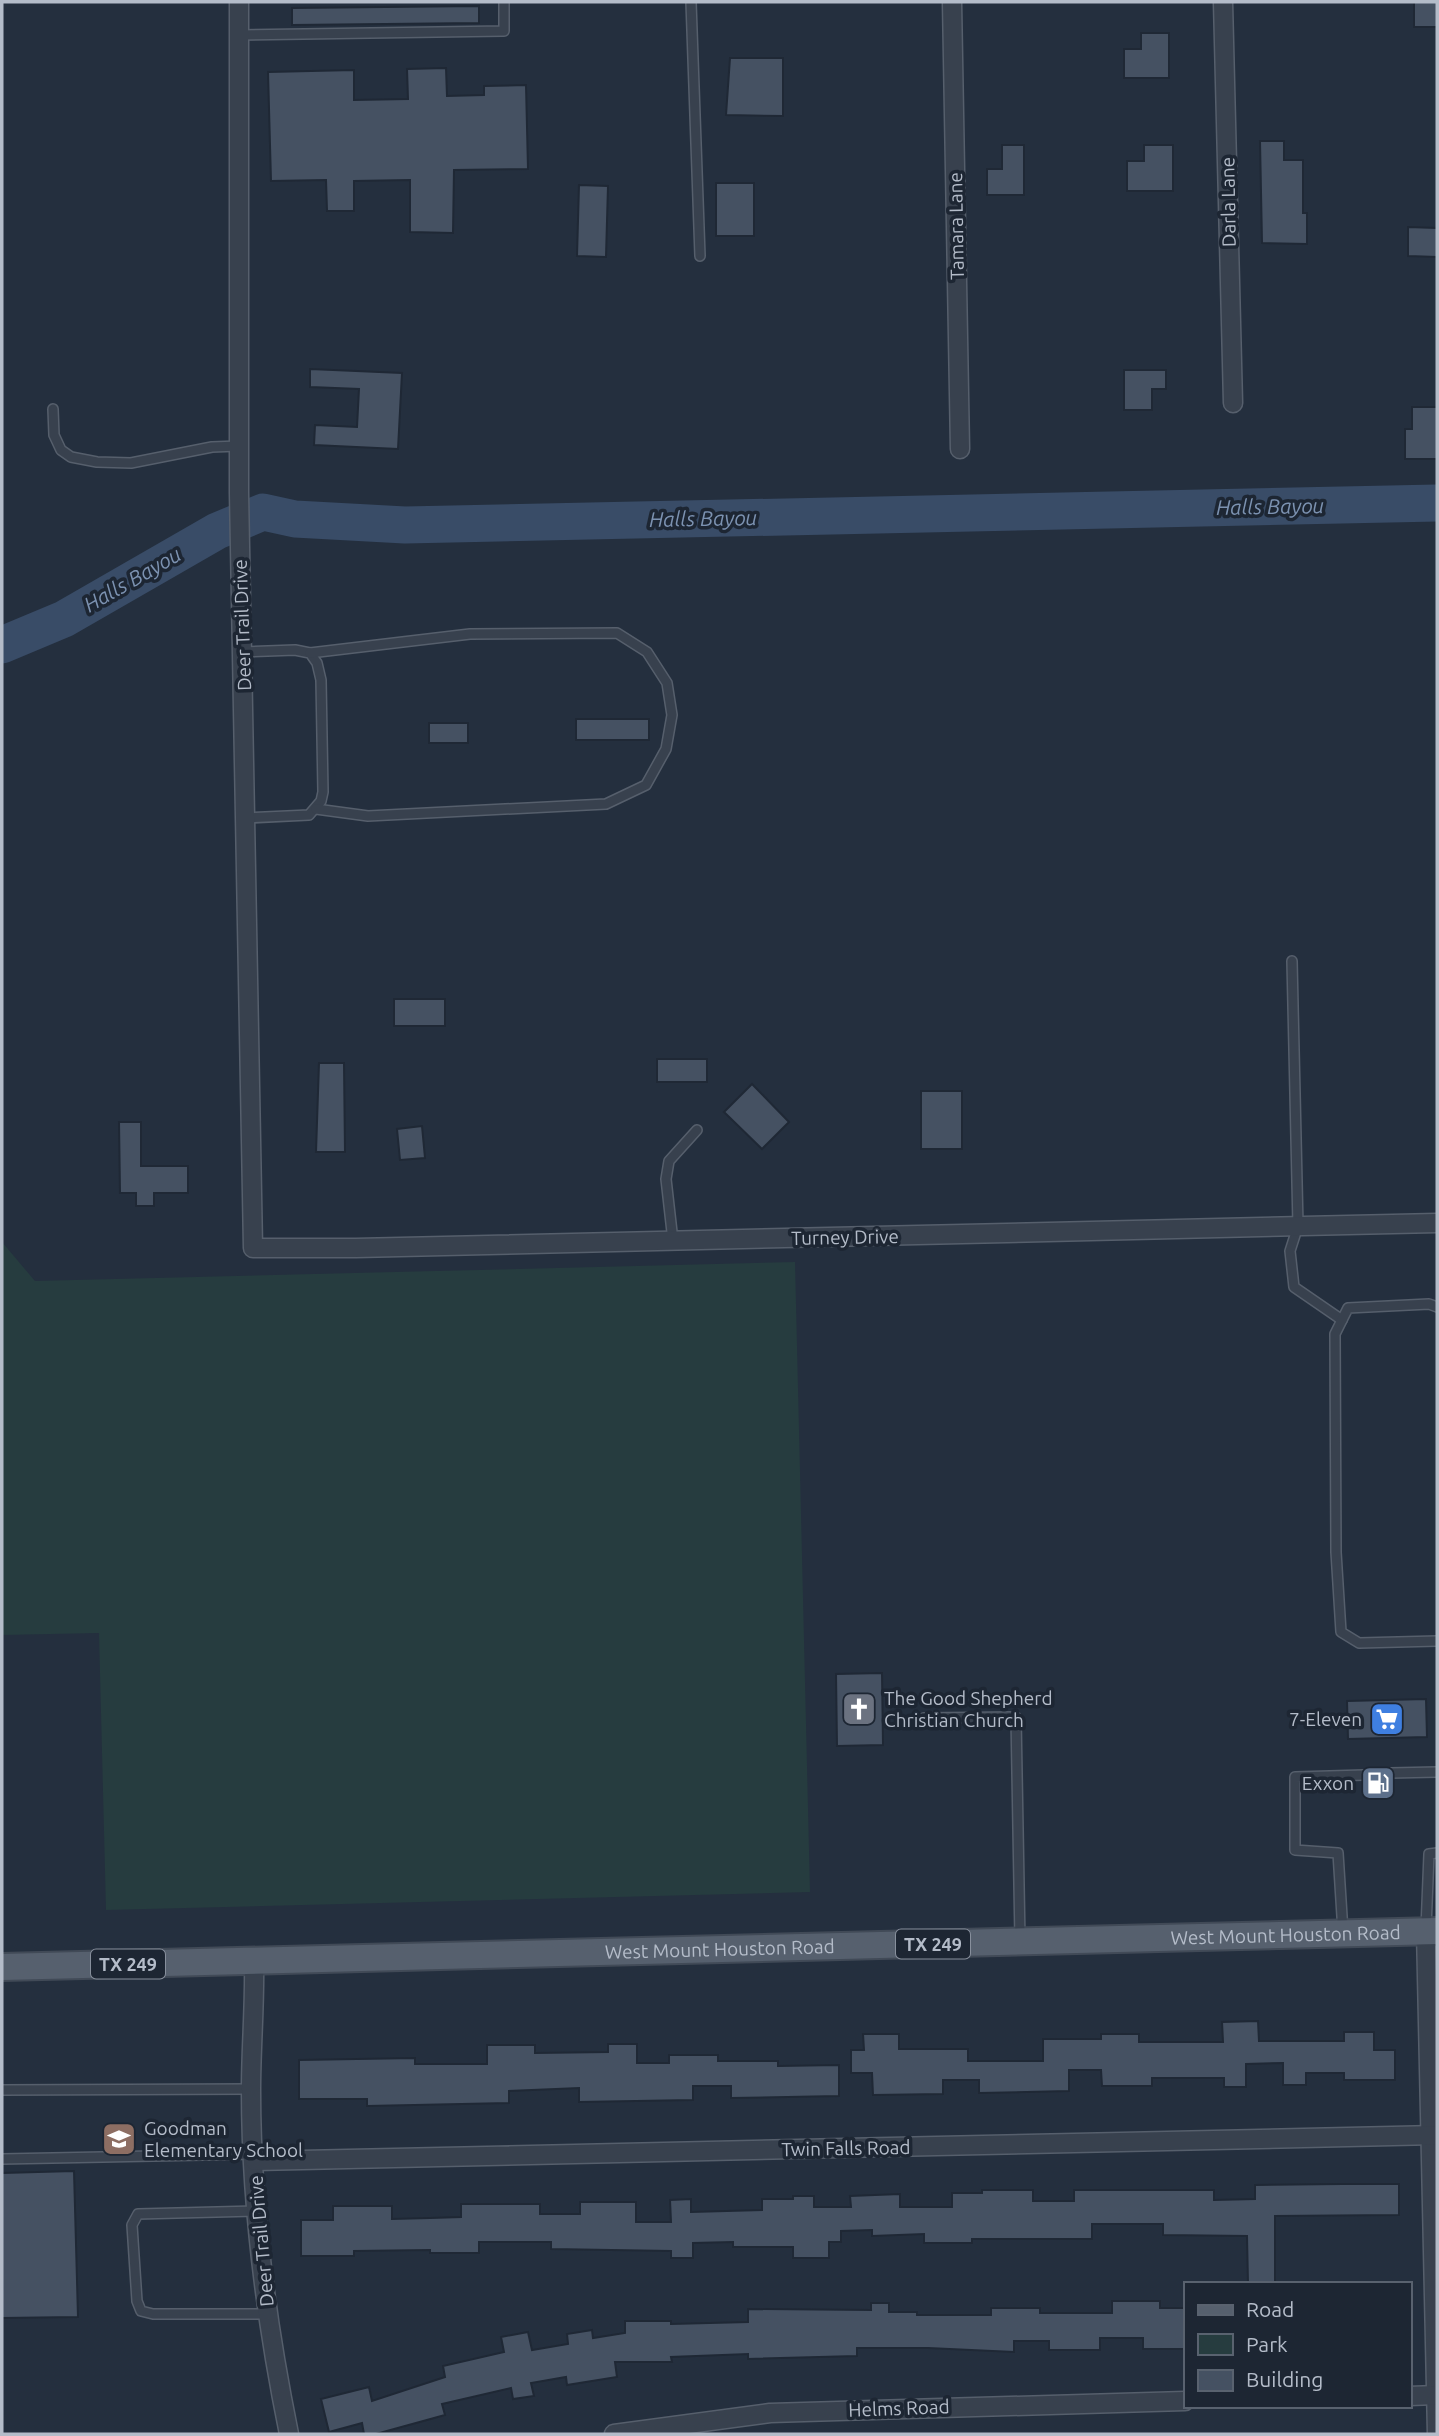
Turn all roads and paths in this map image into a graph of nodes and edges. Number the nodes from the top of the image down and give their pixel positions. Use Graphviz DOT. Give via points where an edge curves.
graph roads {
  1 [pos="239,2"];
  2 [pos="504,2"];
  3 [pos="691,2"];
  4 [pos="952,2"];
  5 [pos="1223,2"];
  6 [pos="240,35"];
  7 [pos="700,256"];
  8 [pos="1233,403"];
  9 [pos="53,409"];
  10 [pos="239,446"];
  11 [pos="960,449"];
  12 [pos="243,652"];
  13 [pos="310,653"];
  14 [pos="316,809"];
  15 [pos="246,818"];
  16 [pos="1292,961"];
  17 [pos="697,1130"];
  18 [pos="1437,1223"];
  19 [pos="1298,1226"];
  20 [pos="673,1241"];
  21 [pos="253,1248"];
  22 [pos="1437,1307"];
  23 [pos="1342,1320"];
  24 [pos="1437,1642"];
  25 [pos="923,1718"];
  26 [pos="1437,1772"];
  27 [pos="1391,1773"];
  28 [pos="1364,1775"];
  29 [pos="1437,1853"];
  30 [pos="1432,1931"];
  31 [pos="1343,1933"];
  32 [pos="1020,1941"];
  33 [pos="254,1961"];
  34 [pos="2,1967"];
  35 [pos="251,2089"];
  36 [pos="2,2090"];
  37 [pos="1434,2135"];
  38 [pos="255,2157"];
  39 [pos="2,2159"];
  40 [pos="256,2211"];
  41 [pos="267,2314"];
  42 [pos="1437,2395"];
  43 [pos="1411,2396"];
  44 [pos="1184,2401"];
  45 [pos="289,2434"];
  46 [pos="614,2434"];
  47 [pos="1437,2434"];
  1 -- 6 [label="street, Deer Trail Drive"];
  2 -- 6 [label="lane" via="504,31"];
  3 -- 7 [label="lane"];
  4 -- 11 [label="street, Tamara Lane"];
  5 -- 8 [label="street, Darla Lane"];
  6 -- 10 [label="street, Deer Trail Drive"];
  9 -- 10 [label="lane" via="54,436 71,457 131,463"];
  10 -- 12 [label="street, Deer Trail Drive"];
  12 -- 13 [label="lane"];
  12 -- 15 [label="street, Deer Trail Drive"];
  13 -- 14 [label="lane" via="321,680 323,792"];
  13 -- 14 [label="lane" via="470,634 617,633 647,652 667,683 673,715 666,749 646,785 606,804 368,816"];
  14 -- 15 [label="lane" via="309,815"];
  15 -- 21 [label="street, Deer Trail Drive"];
  16 -- 19 [label="lane"];
  17 -- 20 [label="lane" via="669,1161 666,1179"];
  18 -- 19 [label="street, Turney Drive"];
  19 -- 20 [label="street, Turney Drive"];
  19 -- 23 [label="lane" via="1290,1251 1294,1287"];
  20 -- 21 [label="street, Turney Drive"];
  22 -- 23 [label="lane" via="1348,1308"];
  23 -- 24 [label="lane" via="1335,1334 1341,1632 1359,1643"];
  25 -- 32 [label="lane" via="1016,1717"];
  26 -- 27 [label="lane"];
  28 -- 31 [label="lane" via="1295,1777 1295,1850 1338,1853"];
  29 -- 30 [label="lane" via="1429,1854"];
  30 -- 31 [label="main road, West Mount Houston Road / TX 249"];
  30 -- 37 [label="street"];
  31 -- 32 [label="main road, West Mount Houston Road / TX 249"];
  32 -- 33 [label="main road, West Mount Houston Road / TX 249"];
  33 -- 34 [label="main road, West Mount Houston Road / TX 249"];
  33 -- 35 [label="street, Deer Trail Drive"];
  35 -- 36 [label="lane"];
  35 -- 38 [label="street, Deer Trail Drive"];
  37 -- 38 [label="street, Twin Falls Road"];
  37 -- 42 [label="street"];
  38 -- 39 [label="lane"];
  38 -- 40 [label="street, Deer Trail Drive"];
  40 -- 41 [label="street, Deer Trail Drive"];
  40 -- 41 [label="lane" via="138,2214 132,2225 137,2301 141,2311 153,2314"];
  41 -- 45 [label="street, Deer Trail Drive"];
  42 -- 43 [label="street"];
  42 -- 47 [label="street"];
  44 -- 46 [label="street, Helms Road" via="770,2413"];
}
